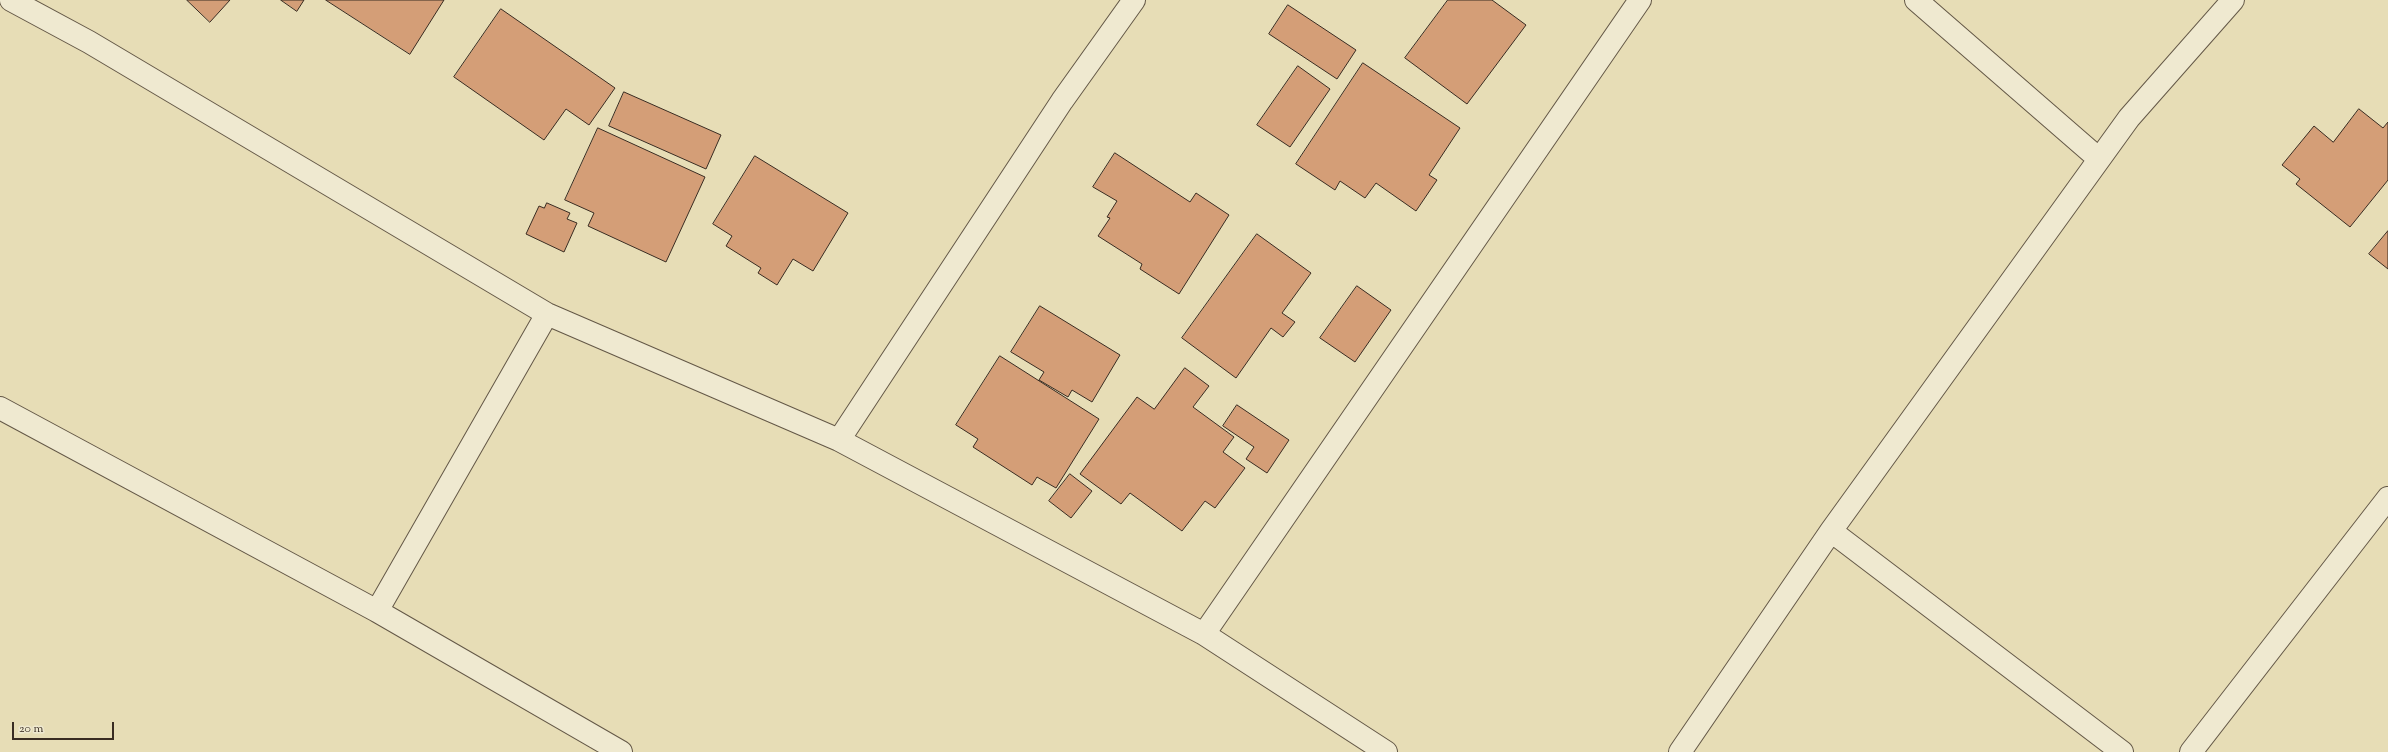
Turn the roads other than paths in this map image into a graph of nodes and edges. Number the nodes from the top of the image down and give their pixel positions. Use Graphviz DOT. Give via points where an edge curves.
graph roads {
  1 [pos="11,0"];
  2 [pos="1134,0"];
  3 [pos="1640,0"];
  4 [pos="1916,0"];
  5 [pos="2233,0"];
  6 [pos="2099,159"];
  7 [pos="547,314"];
  8 [pos="0,408"];
  9 [pos="839,440"];
  10 [pos="2388,498"];
  11 [pos="1831,531"];
  12 [pos="377,611"];
  13 [pos="1204,634"];
  14 [pos="622,752"];
  15 [pos="1386,752"];
  16 [pos="1680,752"];
  17 [pos="2122,752"];
  18 [pos="2191,752"];
  1 -- 7 [label="street" via="88,42"];
  2 -- 9 [label="street" via="1062,101"];
  3 -- 13 [label="street"];
  4 -- 6 [label="street"];
  5 -- 6 [label="street" via="2129,118"];
  6 -- 11 [label="street"];
  7 -- 9 [label="street"];
  7 -- 12 [label="street"];
  8 -- 12 [label="street"];
  9 -- 13 [label="street"];
  10 -- 18 [label="street"];
  11 -- 16 [label="street"];
  11 -- 17 [label="street"];
  12 -- 14 [label="street"];
  13 -- 15 [label="street"];
}
